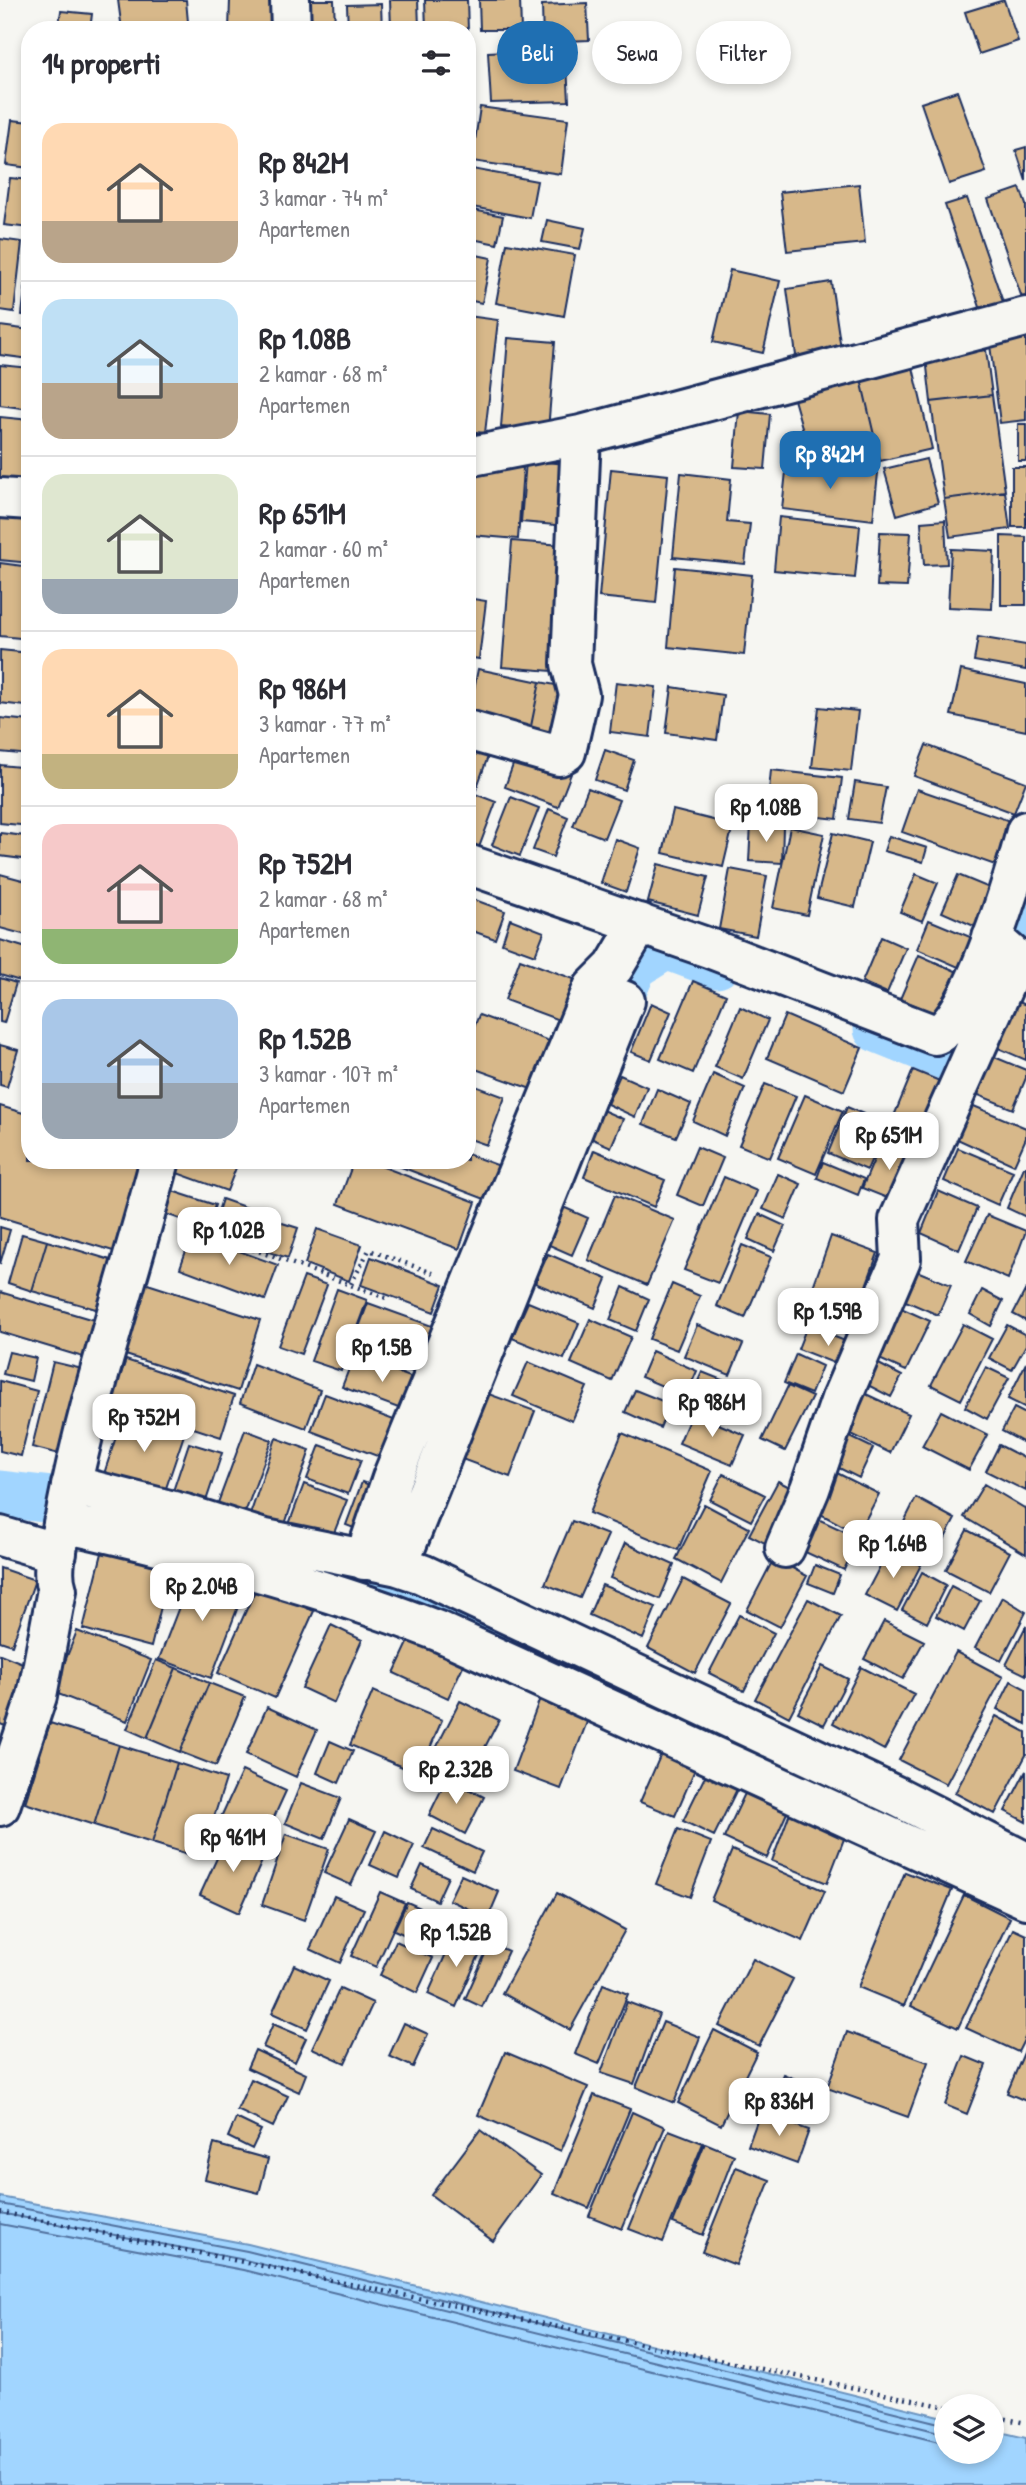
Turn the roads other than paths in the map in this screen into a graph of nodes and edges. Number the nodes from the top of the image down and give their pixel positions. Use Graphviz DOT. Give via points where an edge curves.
graph roads {
  1 [pos="290,0"];
  2 [pos="291,21"];
  3 [pos="1026,317"];
  4 [pos="582,435"];
  5 [pos="476,455"];
  6 [pos="0,498"];
  7 [pos="21,499"];
  8 [pos="476,733"];
  9 [pos="1026,831"];
  10 [pos="476,867"];
  11 [pos="640,923"];
  12 [pos="1000,945"];
  13 [pos="158,1169"];
  14 [pos="65,1514"];
  15 [pos="178,1530"];
  16 [pos="0,1536"];
  17 [pos="785,1548"];
  18 [pos="377,1562"];
  19 [pos="650,1682"];
  20 [pos="634,1718"];
  21 [pos="898,1797"];
  22 [pos="0,1806"];
  23 [pos="880,1832"];
  24 [pos="1026,1862"];
  25 [pos="1026,1899"];
  1 -- 2 [label="street"];
  3 -- 4 [label="street"];
  4 -- 5 [label="street"];
  4 -- 8 [label="street" via="571,664 579,695 566,752 559,756"];
  6 -- 7 [label="street"];
  9 -- 12 [label="street"];
  10 -- 11 [label="street"];
  11 -- 12 [label="street" via="935,1035 950,1028"];
  11 -- 18 [label="street" via="614,967 593,988 392,1478"];
  12 -- 17 [label="street" via="1014,963 899,1220 901,1259 841,1399"];
  13 -- 14 [label="street" via="102,1360"];
  14 -- 15 [label="street"];
  14 -- 16 [label="street"];
  14 -- 22 [label="street" via="52,1576 57,1590 37,1696"];
  15 -- 18 [label="street" via="261,1538"];
  15 -- 20 [label="street" via="438,1631"];
  18 -- 19 [label="street" via="460,1590"];
  19 -- 20 [label="street"];
  19 -- 21 [label="street"];
  20 -- 23 [label="street"];
  21 -- 23 [label="street"];
  21 -- 24 [label="street"];
  23 -- 25 [label="street"];
}
